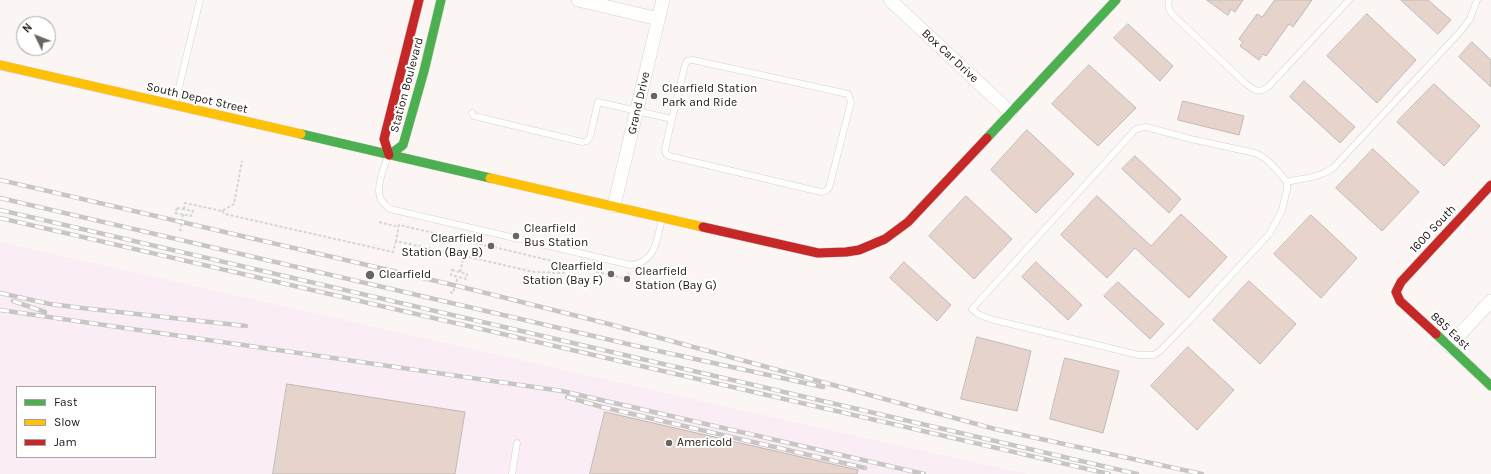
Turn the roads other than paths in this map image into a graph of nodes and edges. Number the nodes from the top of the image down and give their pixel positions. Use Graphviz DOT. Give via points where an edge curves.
graph roads {
  1 [pos="200,0"];
  2 [pos="419,0"];
  3 [pos="441,0"];
  4 [pos="578,0"];
  5 [pos="663,0"];
  6 [pos="890,0"];
  7 [pos="1116,0"];
  8 [pos="1169,0"];
  9 [pos="1349,0"];
  10 [pos="1477,0"];
  11 [pos="659,19"];
  12 [pos="0,65"];
  13 [pos="175,105"];
  14 [pos="637,111"];
  15 [pos="1010,112"];
  16 [pos="472,113"];
  17 [pos="672,119"];
  18 [pos="388,155"];
  19 [pos="1287,182"];
  20 [pos="1491,185"];
  21 [pos="614,206"];
  22 [pos="662,218"];
  23 [pos="1396,292"];
  24 [pos="1491,301"];
  25 [pos="1448,346"];
  26 [pos="1491,386"];
  27 [pos="517,443"];
  28 [pos="512,474"];
  1 -- 13 [label="lane"];
  2 -- 18 [label="street, Station Boulevard" via="384,139"];
  3 -- 18 [label="street, Station Boulevard" via="403,145"];
  4 -- 11 [label="street"];
  5 -- 11 [label="street, Grand Drive"];
  6 -- 15 [label="street, Box Car Drive"];
  7 -- 15 [label="street, South Depot Street"];
  8 -- 9 [label="lane" via="1169,10 1174,16 1245,83 1258,91 1269,86"];
  10 -- 19 [label="lane" via="1470,19 1462,30 1333,168 1314,177"];
  11 -- 14 [label="street, Grand Drive"];
  12 -- 13 [label="street, South Depot Street"];
  13 -- 18 [label="street, South Depot Street"];
  14 -- 16 [label="lane" via="598,102 590,137 582,142 474,116"];
  14 -- 17 [label="lane"];
  14 -- 21 [label="street, Grand Drive"];
  15 -- 22 [label="street, South Depot Street" via="908,222 884,240 865,249 839,254 814,253"];
  17 -- 17 [label="lane" via="665,149 669,156 821,192 829,188 851,102 848,94 693,60 687,61 685,65"];
  18 -- 21 [label="street, South Depot Street"];
  18 -- 22 [label="lane" via="379,190 380,199 390,209 629,264 639,264 650,257"];
  19 -- 19 [label="lane" via="1272,165 1255,153 1146,127 1139,128 972,309 990,319 1139,355 1154,355 1179,332 1270,233 1282,210"];
  20 -- 23 [label="street, 1600 South" via="1401,282"];
  21 -- 22 [label="street, South Depot Street"];
  23 -- 25 [label="street, 885 East" via="1400,301"];
  24 -- 25 [label="street"];
  25 -- 26 [label="street, 885 East"];
  27 -- 28 [label="lane"];
}
